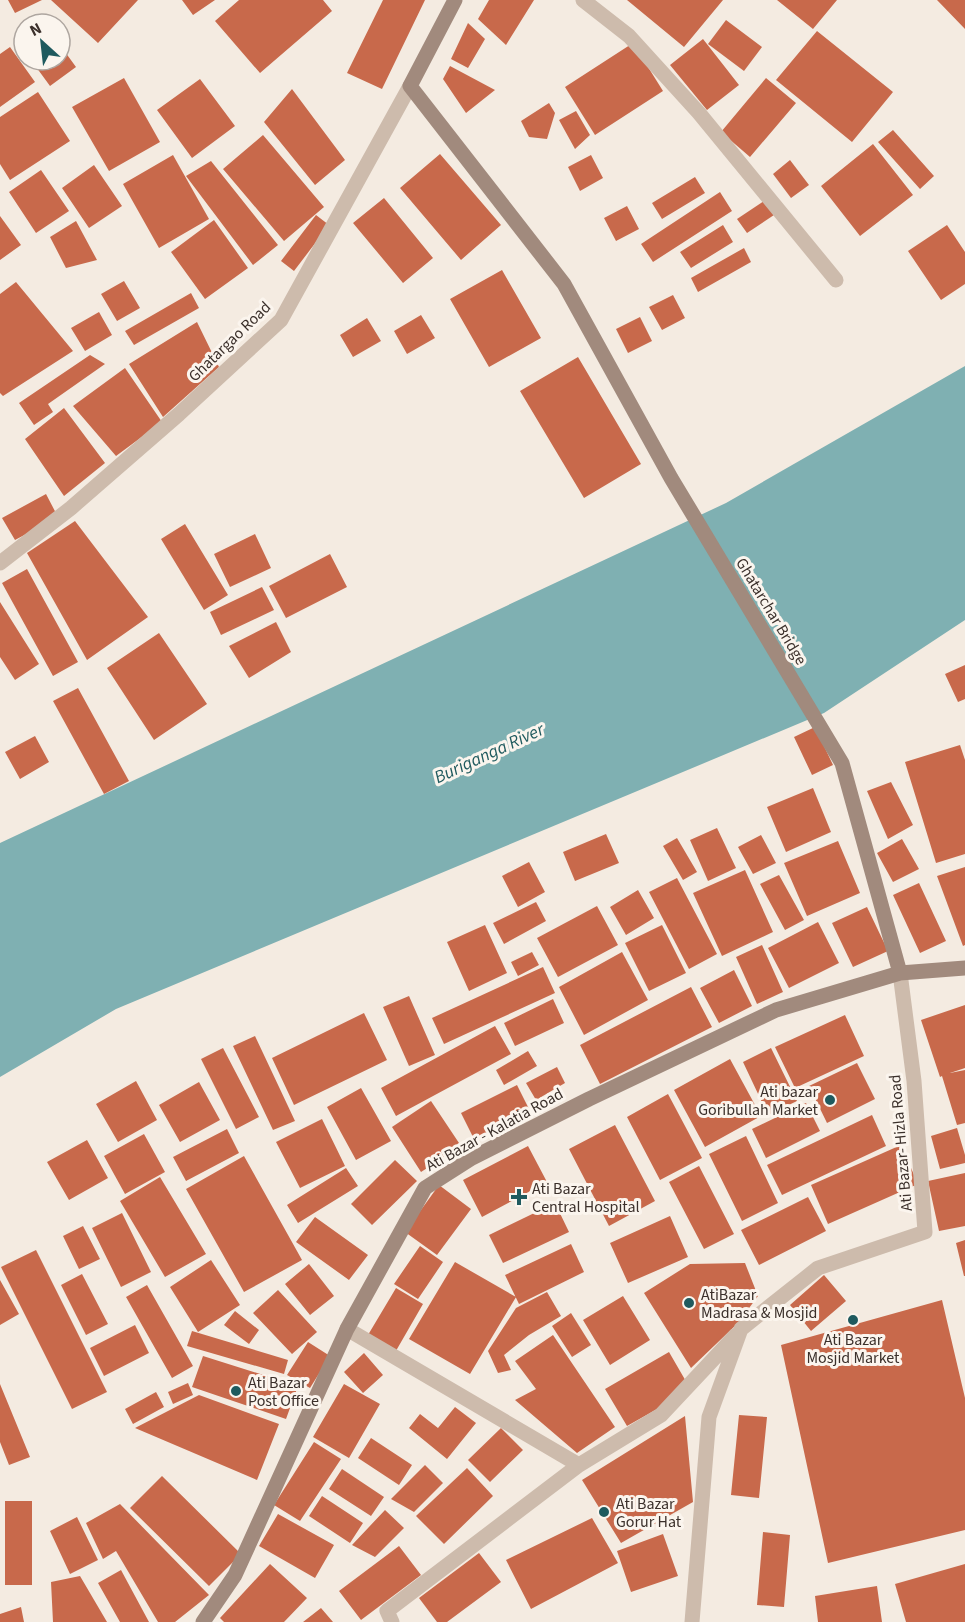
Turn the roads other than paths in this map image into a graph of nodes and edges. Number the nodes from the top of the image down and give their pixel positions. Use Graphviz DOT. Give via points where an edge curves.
graph roads {
  1 [pos="454,0"];
  2 [pos="583,0"];
  3 [pos="410,86"];
  4 [pos="836,280"];
  5 [pos="0,562"];
  6 [pos="965,968"];
  7 [pos="900,973"];
  8 [pos="347,1329"];
  9 [pos="741,1329"];
  10 [pos="579,1465"];
  11 [pos="203,1622"];
  12 [pos="392,1622"];
  13 [pos="691,1622"];
  1 -- 3 [label="main road"];
  2 -- 4 [label="street" via="629,36 699,113"];
  3 -- 5 [label="street, Ghatargao Road" via="281,320 71,508"];
  3 -- 7 [label="main road, Ghatarchar Bridge" via="564,284 671,478 842,763"];
  6 -- 7 [label="main road, Ati Bazar - Kalatia Road"];
  7 -- 8 [label="main road, Ati Bazar - Kalatia Road" via="776,1010 589,1099 472,1158 434,1182 425,1188"];
  7 -- 9 [label="street, Ati Bazar- Hizla Road" via="914,1081 925,1232 818,1268"];
  8 -- 10 [label="street"];
  8 -- 11 [label="main road, Ati Bazar - Kalatia Road" via="235,1575"];
  9 -- 10 [label="street" via="661,1415"];
  9 -- 13 [label="street" via="709,1417"];
  10 -- 12 [label="street" via="387,1611"];
}
